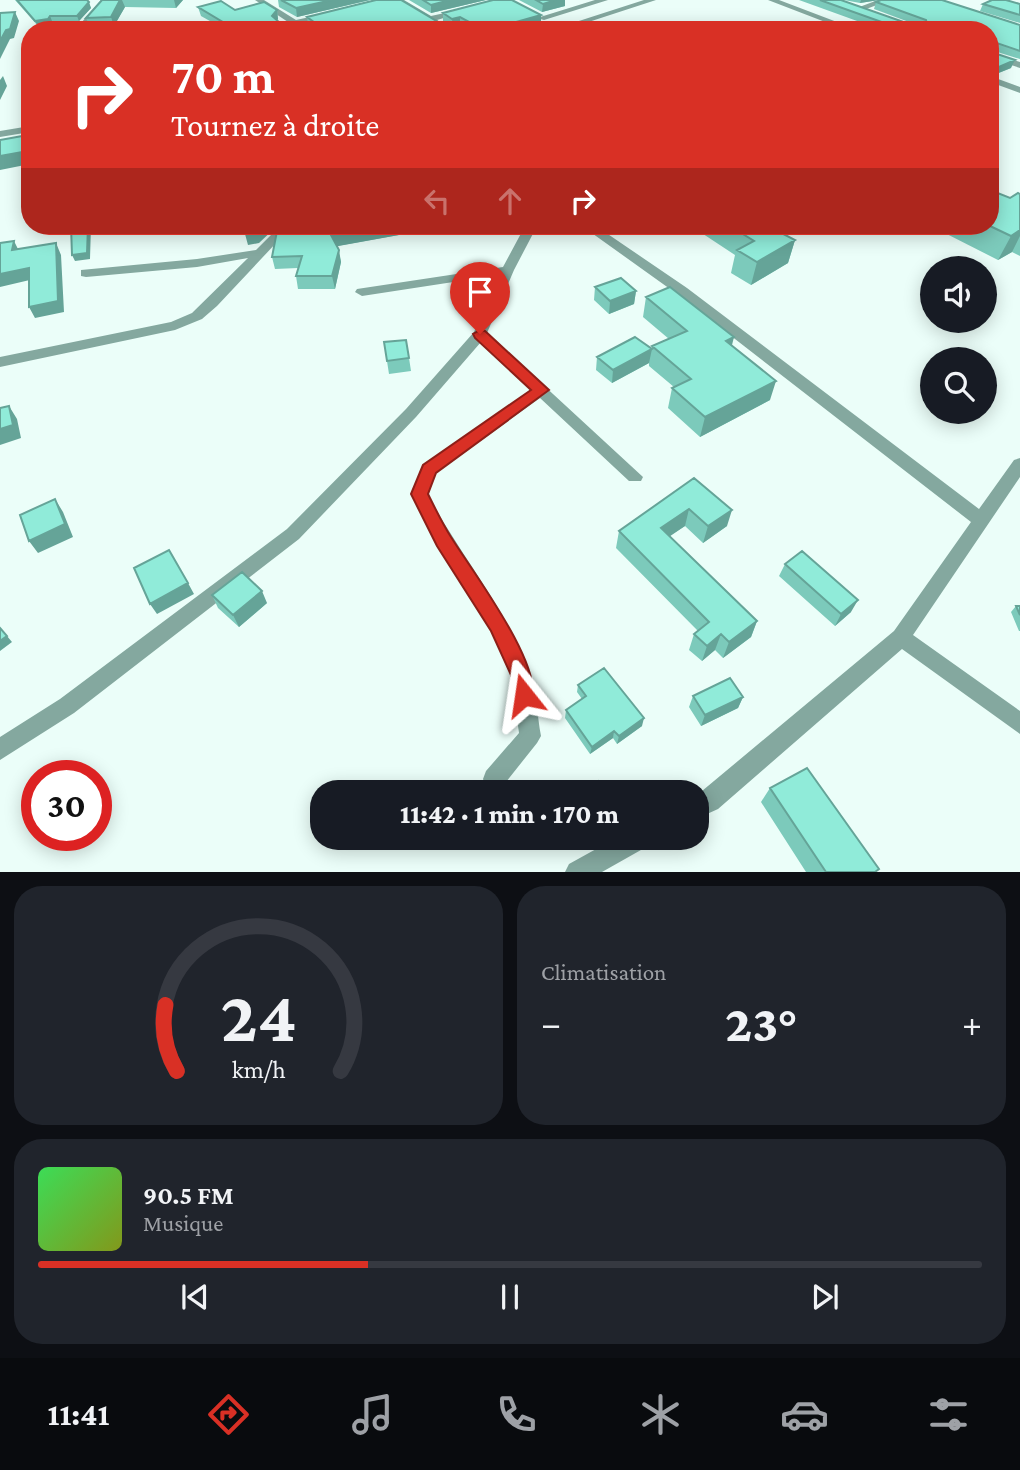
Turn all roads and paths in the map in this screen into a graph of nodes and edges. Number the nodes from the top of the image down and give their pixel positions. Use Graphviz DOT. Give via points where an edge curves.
graph roads {
  1 [pos="105,0"];
  2 [pos="259,0"];
  3 [pos="398,0"];
  4 [pos="604,0"];
  5 [pos="652,0"];
  6 [pos="772,0"];
  7 [pos="886,0"];
  8 [pos="845,5"];
  9 [pos="858,9"];
  10 [pos="468,10"];
  11 [pos="343,12"];
  12 [pos="530,12"];
  13 [pos="870,13"];
  14 [pos="541,18"];
  15 [pos="430,19"];
  16 [pos="87,21"];
  17 [pos="292,21"];
  18 [pos="304,21"];
  19 [pos="433,21"];
  20 [pos="546,21"];
  21 [pos="584,21"];
  22 [pos="829,21"];
  23 [pos="999,57"];
  24 [pos="1020,65"];
  25 [pos="999,82"];
  26 [pos="1020,90"];
  27 [pos="21,130"];
  28 [pos="0,134"];
  29 [pos="277,235"];
  30 [pos="526,235"];
  31 [pos="601,235"];
  32 [pos="258,253"];
  33 [pos="508,271"];
  34 [pos="86,273"];
  35 [pos="362,292"];
  36 [pos="480,334"];
  37 [pos="0,362"];
  38 [pos="541,390"];
  39 [pos="1020,464"];
  40 [pos="635,477"];
  41 [pos="982,520"];
  42 [pos="901,637"];
  43 [pos="1020,724"];
  44 [pos="0,748"];
  45 [pos="494,779"];
  46 [pos="709,802"];
  47 [pos="618,850"];
  48 [pos="577,872"];
  1 -- 16 [label="street"];
  2 -- 17 [label="street"];
  3 -- 15 [label="street"];
  4 -- 14 [label="street"];
  5 -- 21 [label="street"];
  6 -- 22 [label="street"];
  7 -- 9 [label="street"];
  8 -- 9 [label="street"];
  9 -- 13 [label="street"];
  10 -- 15 [label="street"];
  11 -- 18 [label="street"];
  12 -- 14 [label="street"];
  14 -- 20 [label="street"];
  15 -- 19 [label="street"];
  23 -- 24 [label="street"];
  25 -- 26 [label="street"];
  27 -- 28 [label="street"];
  29 -- 32 [label="street"];
  30 -- 33 [label="street"];
  31 -- 41 [label="street" via="682,291"];
  32 -- 34 [label="street"];
  32 -- 37 [label="street" via="212,303 175,326"];
  33 -- 35 [label="street"];
  33 -- 36 [label="street"];
  36 -- 38 [label="street"];
  36 -- 44 [label="street" via="411,413 293,534 67,706"];
  38 -- 40 [label="street"];
  38 -- 45 [label="street" via="429,469 419,494 499,626 521,675 530,736"];
  39 -- 41 [label="street"];
  41 -- 42 [label="street"];
  42 -- 43 [label="street"];
  42 -- 46 [label="street"];
  47 -- 48 [label="street"];
}
